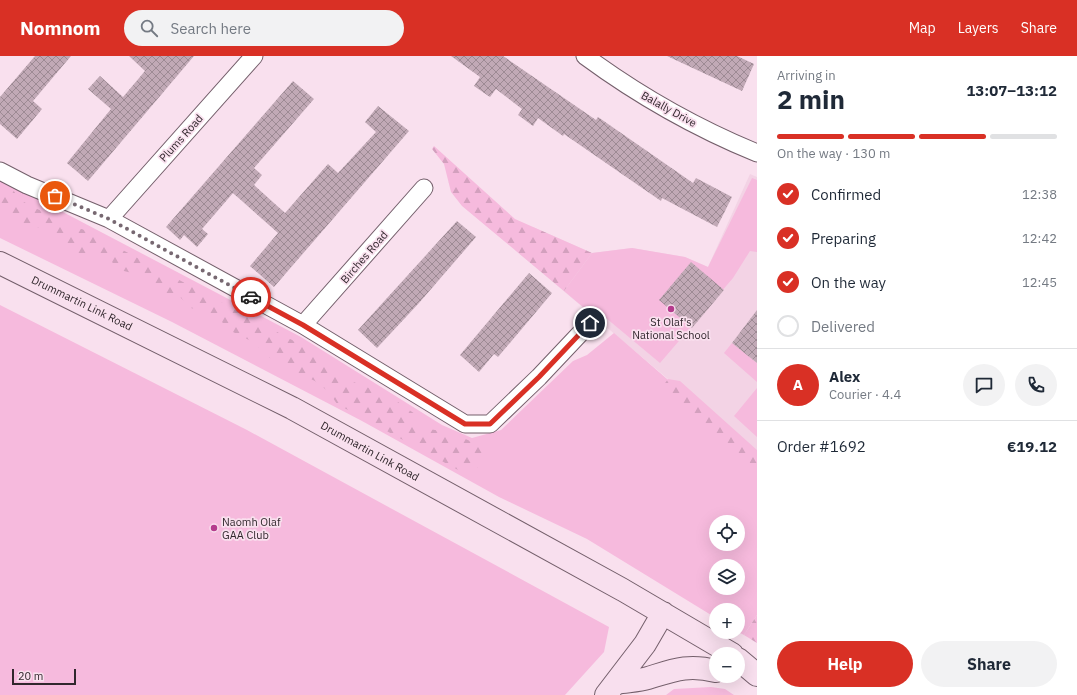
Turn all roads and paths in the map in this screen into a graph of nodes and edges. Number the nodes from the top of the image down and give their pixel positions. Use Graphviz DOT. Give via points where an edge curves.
graph roads {
  1 [pos="254,56"];
  2 [pos="585,56"];
  3 [pos="757,153"];
  4 [pos="0,171"];
  5 [pos="424,188"];
  6 [pos="109,219"];
  7 [pos="0,263"];
  8 [pos="590,323"];
  9 [pos="303,325"];
  10 [pos="663,613"];
  11 [pos="720,647"];
  12 [pos="745,665"];
  13 [pos="709,670"];
  14 [pos="757,675"];
  15 [pos="745,677"];
  16 [pos="757,679"];
  17 [pos="611,689"];
  1 -- 6 [label="street, Plums Road"];
  2 -- 3 [label="street, Balally Drive" via="622,83 720,138"];
  4 -- 6 [label="street"];
  5 -- 9 [label="street, Birches Road"];
  6 -- 9 [label="street"];
  7 -- 10 [label="main road, Drummartin Link Road" via="292,408"];
  8 -- 9 [label="street" via="490,424 465,424"];
  10 -- 11 [label="main road, Drummartin Link Road"];
  10 -- 17 [label="main road" via="645,644"];
  12 -- 14 [label="main road"];
  13 -- 17 [label="main road" via="687,668 669,670"];
  15 -- 16 [label="main road"];
}
